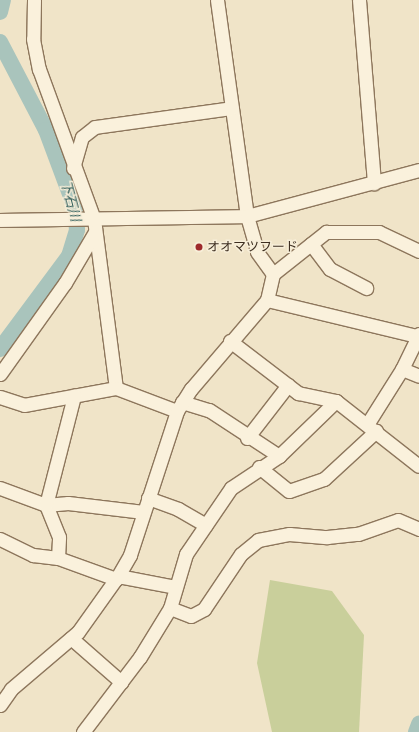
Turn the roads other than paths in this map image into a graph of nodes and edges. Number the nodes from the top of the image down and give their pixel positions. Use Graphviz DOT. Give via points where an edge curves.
graph roads {
  1 [pos="34,0"];
  2 [pos="217,0"];
  3 [pos="359,0"];
  4 [pos="232,108"];
  5 [pos="73,168"];
  6 [pos="419,170"];
  7 [pos="374,182"];
  8 [pos="247,216"];
  9 [pos="94,219"];
  10 [pos="0,220"];
  11 [pos="95,232"];
  12 [pos="311,244"];
  13 [pos="419,251"];
  14 [pos="273,274"];
  15 [pos="366,288"];
  16 [pos="267,300"];
  17 [pos="418,335"];
  18 [pos="230,341"];
  19 [pos="402,369"];
  20 [pos="0,374"];
  21 [pos="419,376"];
  22 [pos="288,385"];
  23 [pos="116,388"];
  24 [pos="74,396"];
  25 [pos="0,397"];
  26 [pos="336,401"];
  27 [pos="180,406"];
  28 [pos="372,427"];
  29 [pos="246,438"];
  30 [pos="279,456"];
  31 [pos="419,466"];
  32 [pos="260,467"];
  33 [pos="0,488"];
  34 [pos="148,498"];
  35 [pos="46,505"];
  36 [pos="144,512"];
  37 [pos="206,525"];
  38 [pos="419,529"];
  39 [pos="0,540"];
  40 [pos="58,558"];
  41 [pos="117,577"];
  42 [pos="176,587"];
  43 [pos="170,608"];
  44 [pos="71,638"];
  45 [pos="121,682"];
  46 [pos="0,705"];
  47 [pos="83,732"];
  1 -- 5 [label="street" via="32,33 39,69"];
  2 -- 4 [label="street"];
  3 -- 7 [label="street"];
  4 -- 5 [label="street" via="95,127 82,137"];
  4 -- 8 [label="street"];
  5 -- 9 [label="street"];
  6 -- 7 [label="street"];
  7 -- 8 [label="street"];
  8 -- 9 [label="street"];
  8 -- 14 [label="street" via="257,252"];
  9 -- 10 [label="street"];
  9 -- 11 [label="street"];
  11 -- 20 [label="street" via="65,283"];
  11 -- 23 [label="street"];
  12 -- 13 [label="street" via="326,232 379,232"];
  12 -- 14 [label="street"];
  12 -- 15 [label="street" via="330,269"];
  14 -- 16 [label="street"];
  16 -- 17 [label="street"];
  16 -- 18 [label="street"];
  17 -- 19 [label="street"];
  18 -- 22 [label="street"];
  18 -- 27 [label="street"];
  19 -- 21 [label="street"];
  19 -- 28 [label="street"];
  22 -- 26 [label="street" via="298,393"];
  22 -- 29 [label="street"];
  23 -- 24 [label="street"];
  23 -- 27 [label="street"];
  24 -- 25 [label="street" via="24,405"];
  24 -- 35 [label="street"];
  26 -- 28 [label="street"];
  26 -- 30 [label="street"];
  27 -- 29 [label="street" via="209,410"];
  27 -- 34 [label="street"];
  28 -- 31 [label="street"];
  28 -- 32 [label="street" via="352,457 324,479 289,491"];
  29 -- 30 [label="street"];
  30 -- 32 [label="street"];
  32 -- 37 [label="street" via="231,488"];
  33 -- 35 [label="street"];
  34 -- 36 [label="street"];
  34 -- 37 [label="street" via="178,509"];
  35 -- 36 [label="street" via="68,503"];
  35 -- 40 [label="street" via="59,537"];
  36 -- 41 [label="street" via="130,555"];
  37 -- 42 [label="street" via="186,554"];
  38 -- 43 [label="street" via="398,520 358,534 289,534 258,540 241,554 204,609 191,616"];
  39 -- 40 [label="street" via="34,556"];
  40 -- 41 [label="street"];
  41 -- 42 [label="street"];
  41 -- 44 [label="street"];
  42 -- 43 [label="street"];
  43 -- 45 [label="street"];
  44 -- 45 [label="street"];
  44 -- 46 [label="street" via="11,690"];
  45 -- 47 [label="street"];
}
